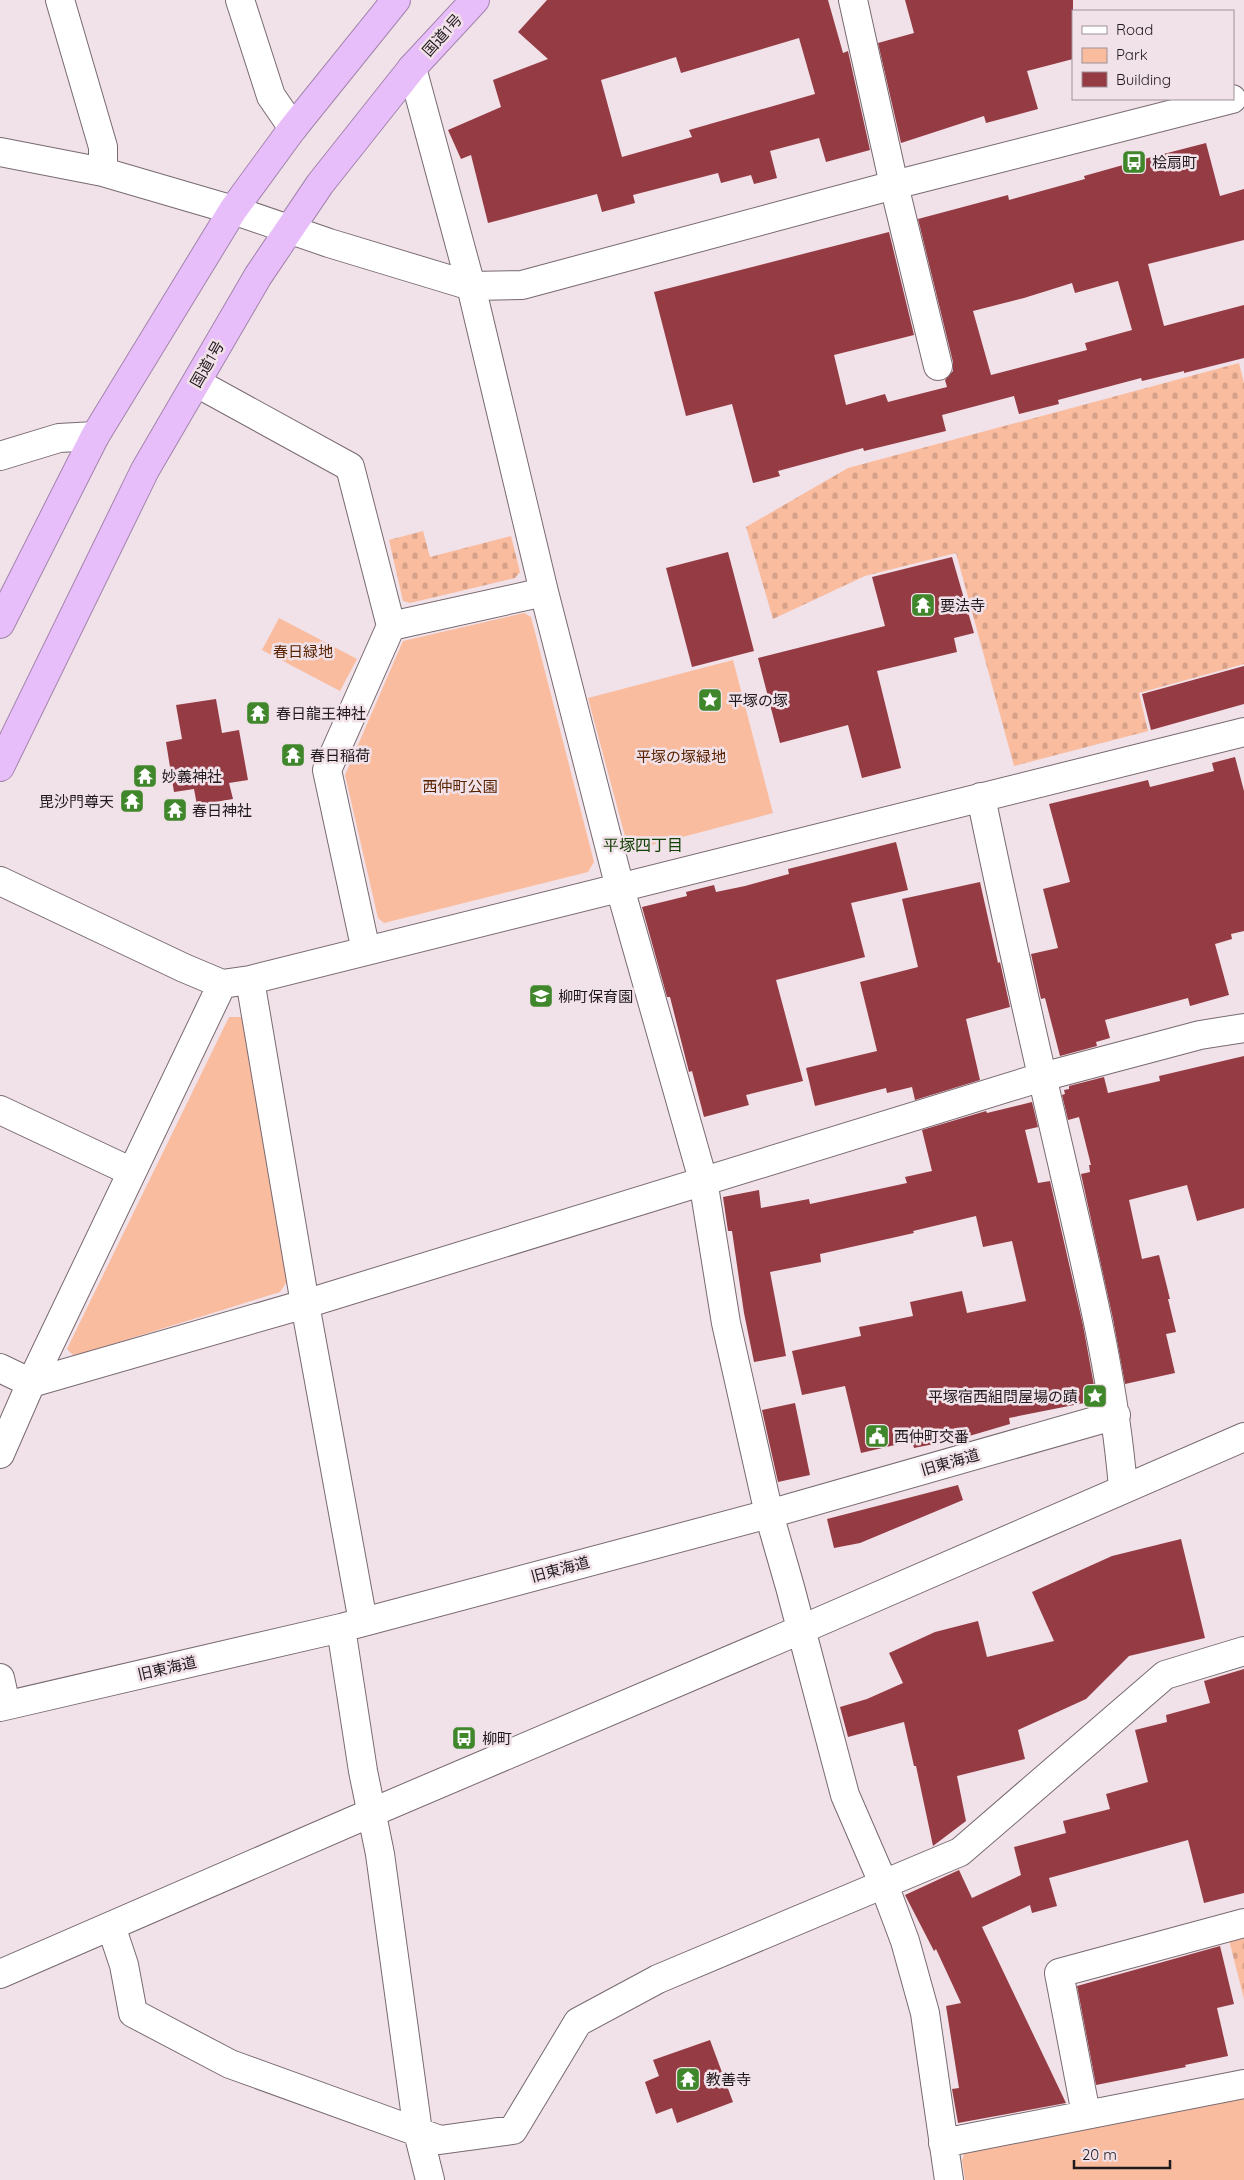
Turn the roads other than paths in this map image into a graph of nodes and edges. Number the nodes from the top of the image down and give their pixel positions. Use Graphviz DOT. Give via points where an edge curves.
graph roads {
  1 [pos="60,0"];
  2 [pos="240,0"];
  3 [pos="396,0"];
  4 [pos="475,0"];
  5 [pos="853,0"];
  6 [pos="412,68"];
  7 [pos="1228,100"];
  8 [pos="293,128"];
  9 [pos="0,152"];
  10 [pos="104,172"];
  11 [pos="894,185"];
  12 [pos="233,210"];
  13 [pos="289,229"];
  14 [pos="471,286"];
  15 [pos="938,366"];
  16 [pos="197,383"];
  17 [pos="95,436"];
  18 [pos="0,456"];
  19 [pos="544,592"];
  20 [pos="0,624"];
  21 [pos="391,626"];
  22 [pos="1244,732"];
  23 [pos="0,766"];
  24 [pos="981,797"];
  25 [pos="0,881"];
  26 [pos="620,888"];
  27 [pos="366,951"];
  28 [pos="250,980"];
  29 [pos="222,984"];
  30 [pos="1244,1028"];
  31 [pos="1042,1077"];
  32 [pos="0,1110"];
  33 [pos="132,1172"];
  34 [pos="703,1180"];
  35 [pos="305,1304"];
  36 [pos="0,1368"];
  37 [pos="31,1383"];
  38 [pos="1116,1415"];
  39 [pos="1244,1437"];
  40 [pos="0,1454"];
  41 [pos="1124,1488"];
  42 [pos="769,1514"];
  43 [pos="352,1625"];
  44 [pos="800,1630"];
  45 [pos="1244,1651"];
  46 [pos="0,1678"];
  47 [pos="3,1706"];
  48 [pos="372,1812"];
  49 [pos="884,1885"];
  50 [pos="1244,1923"];
  51 [pos="111,1926"];
  52 [pos="0,1974"];
  53 [pos="1244,2084"];
  54 [pos="1086,2114"];
  55 [pos="418,2132"];
  56 [pos="943,2143"];
  57 [pos="430,2180"];
  58 [pos="949,2180"];
  1 -- 10 [label="street" via="103,147"];
  2 -- 8 [label="street" via="271,96"];
  3 -- 8 [label="highway"];
  4 -- 6 [label="highway, 国道1号"];
  5 -- 11 [label="street"];
  6 -- 13 [label="highway, 国道1号" via="320,184"];
  6 -- 14 [label="street"];
  7 -- 11 [label="street"];
  8 -- 12 [label="highway"];
  9 -- 10 [label="street"];
  10 -- 12 [label="street"];
  11 -- 14 [label="street" via="522,285"];
  11 -- 15 [label="street"];
  12 -- 13 [label="street"];
  12 -- 17 [label="highway"];
  13 -- 14 [label="street"];
  13 -- 16 [label="highway, 国道1号" via="258,276"];
  14 -- 19 [label="street"];
  16 -- 21 [label="street" via="350,467"];
  16 -- 23 [label="highway, 国道1号" via="145,470"];
  17 -- 18 [label="street" via="59,438"];
  17 -- 20 [label="highway"];
  19 -- 21 [label="street"];
  19 -- 26 [label="street"];
  21 -- 27 [label="street" via="327,770"];
  22 -- 24 [label="street"];
  24 -- 26 [label="street"];
  24 -- 31 [label="street"];
  25 -- 29 [label="street"];
  26 -- 27 [label="street"];
  26 -- 34 [label="street"];
  27 -- 28 [label="street"];
  28 -- 29 [label="street"];
  28 -- 35 [label="street"];
  29 -- 33 [label="street"];
  30 -- 31 [label="street" via="1200,1035"];
  31 -- 34 [label="street"];
  31 -- 38 [label="street"];
  32 -- 33 [label="street"];
  33 -- 37 [label="street"];
  34 -- 35 [label="street"];
  34 -- 42 [label="street" via="726,1323"];
  35 -- 37 [label="street"];
  35 -- 43 [label="street"];
  36 -- 37 [label="street"];
  37 -- 40 [label="street"];
  38 -- 41 [label="street"];
  38 -- 42 [label="street, 旧東海道"];
  39 -- 41 [label="street"];
  41 -- 44 [label="street"];
  42 -- 43 [label="street, 旧東海道"];
  42 -- 44 [label="street"];
  43 -- 47 [label="street, 旧東海道"];
  43 -- 48 [label="street" via="363,1771"];
  44 -- 48 [label="street"];
  44 -- 49 [label="street" via="845,1795"];
  45 -- 49 [label="street" via="1165,1675 960,1852"];
  46 -- 47 [label="street"];
  48 -- 51 [label="street"];
  48 -- 55 [label="street"];
  49 -- 55 [label="street" via="658,1979 578,2022 513,2130 440,2140"];
  49 -- 56 [label="street" via="905,1941 924,2013"];
  50 -- 54 [label="street" via="1059,1973"];
  51 -- 52 [label="street"];
  51 -- 55 [label="street" via="124,1965 133,2013 230,2064"];
  53 -- 54 [label="street"];
  54 -- 56 [label="street"];
  55 -- 57 [label="street"];
  56 -- 58 [label="street"];
}
